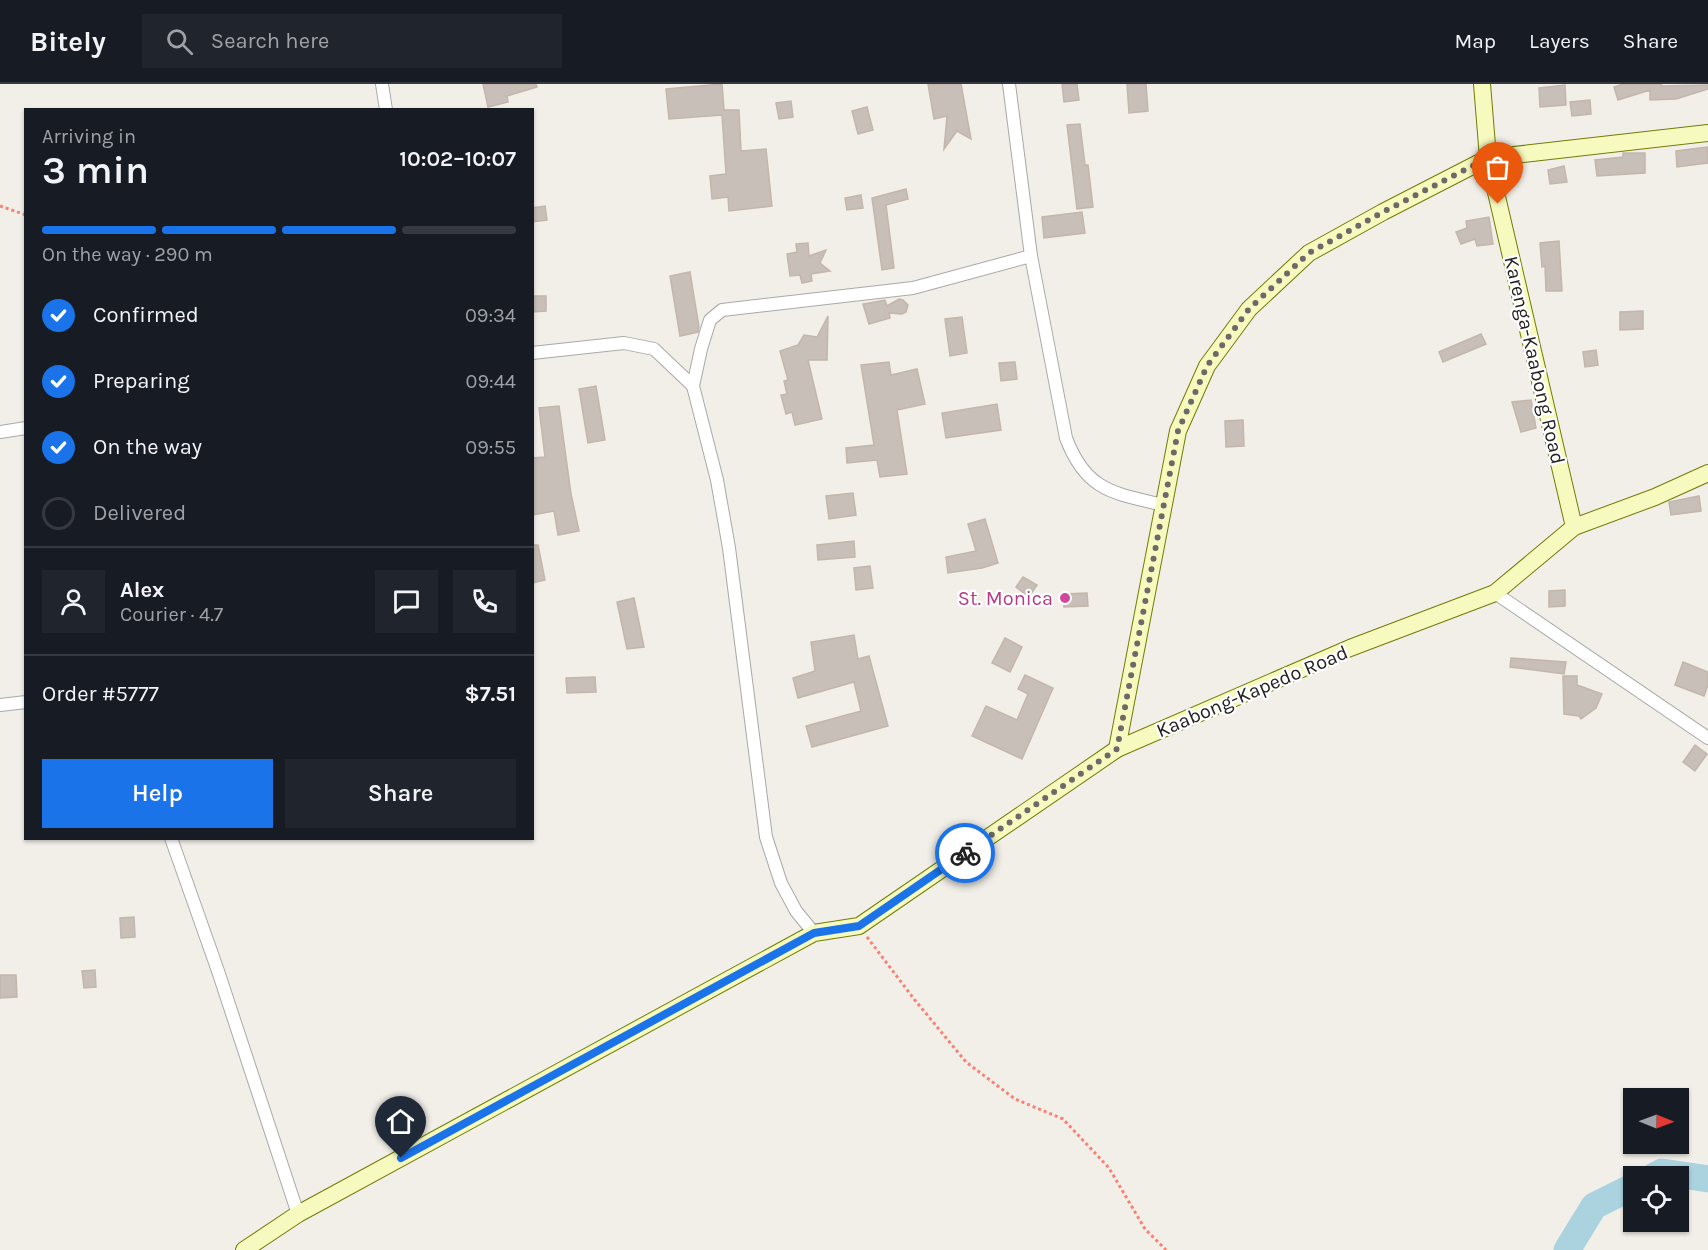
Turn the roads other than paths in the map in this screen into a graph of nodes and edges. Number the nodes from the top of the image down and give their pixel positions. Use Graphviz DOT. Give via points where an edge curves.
graph roads {
  1 [pos="382,84"];
  2 [pos="1010,84"];
  3 [pos="1482,84"];
  4 [pos="386,108"];
  5 [pos="1708,133"];
  6 [pos="1488,158"];
  7 [pos="1031,256"];
  8 [pos="534,353"];
  9 [pos="693,386"];
  10 [pos="24,428"];
  11 [pos="0,432"];
  12 [pos="1708,473"];
  13 [pos="1163,505"];
  14 [pos="1574,527"];
  15 [pos="1495,593"];
  16 [pos="24,702"];
  17 [pos="0,705"];
  18 [pos="1708,738"];
  19 [pos="1117,749"];
  20 [pos="172,840"];
  21 [pos="814,933"];
  22 [pos="298,1214"];
  23 [pos="244,1250"];
  1 -- 4 [label="street"];
  2 -- 7 [label="street"];
  3 -- 6 [label="main road, Karenga-Kaabong Road"];
  5 -- 6 [label="main road"];
  6 -- 13 [label="main road" via="1309,253 1249,309 1207,366 1178,431"];
  6 -- 14 [label="main road, Karenga-Kaabong Road"];
  7 -- 9 [label="street" via="913,288 722,310 710,320"];
  7 -- 13 [label="street" via="1066,438 1072,452 1095,483 1113,493"];
  8 -- 9 [label="street" via="624,343 654,349"];
  9 -- 21 [label="street" via="717,480 729,548 766,837 781,883"];
  10 -- 11 [label="street"];
  12 -- 14 [label="main road, Kaabong-Kapedo Road"];
  13 -- 19 [label="main road"];
  14 -- 15 [label="main road, Kaabong-Kapedo Road"];
  15 -- 18 [label="street"];
  15 -- 19 [label="main road, Kaabong-Kapedo Road" via="1350,648"];
  16 -- 17 [label="street"];
  19 -- 21 [label="main road, Kaabong-Kapedo Road" via="859,926"];
  20 -- 22 [label="street"];
  21 -- 22 [label="main road, Kaabong-Kapedo Road"];
  22 -- 23 [label="main road, Kaabong-Kapedo Road"];
}
